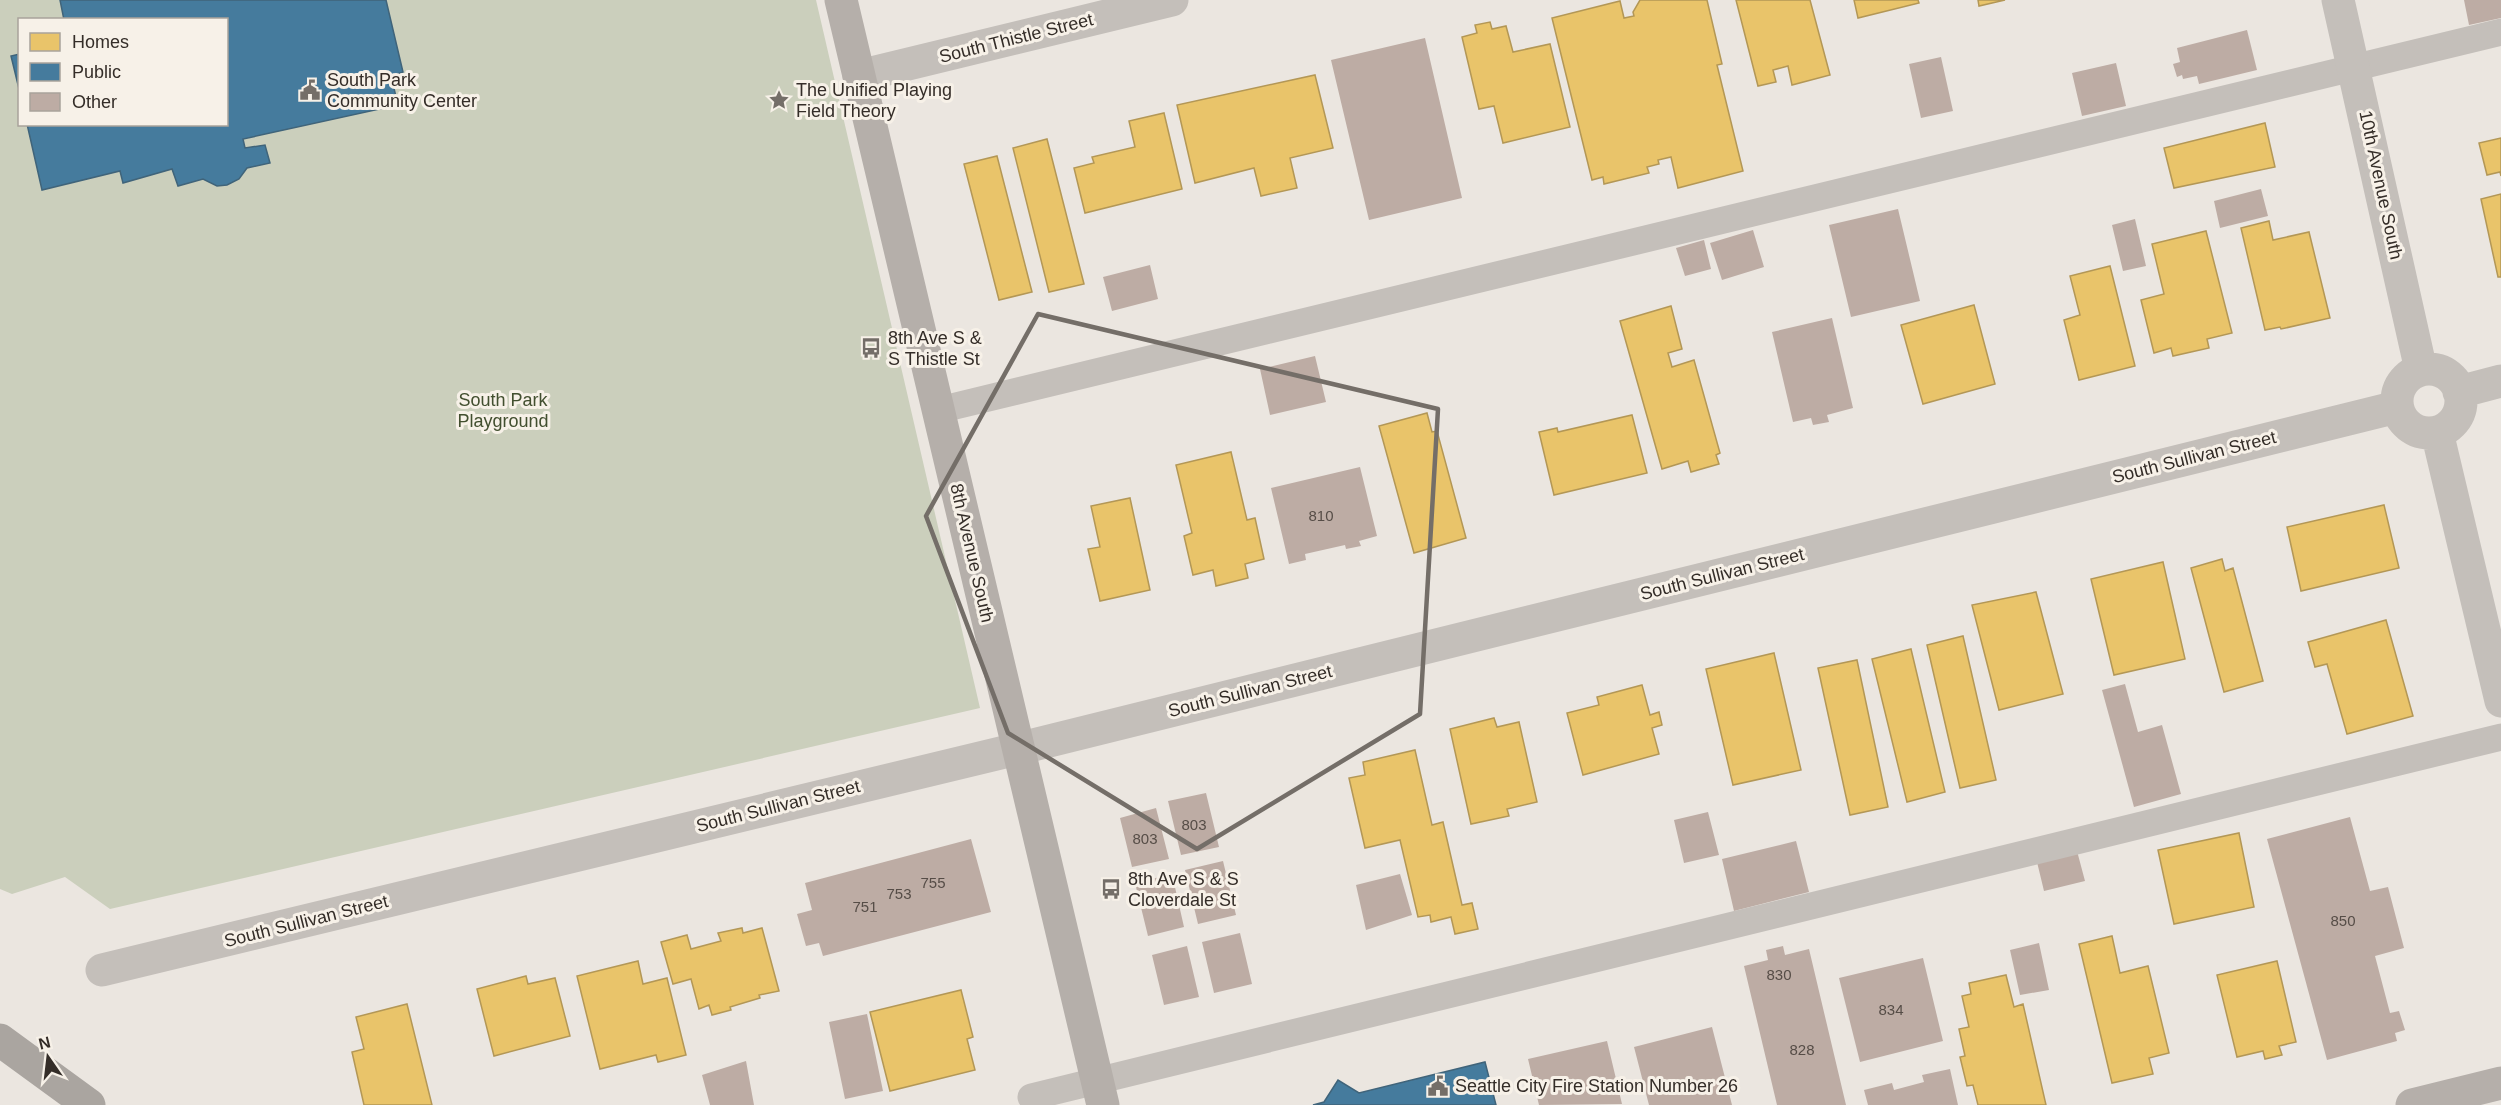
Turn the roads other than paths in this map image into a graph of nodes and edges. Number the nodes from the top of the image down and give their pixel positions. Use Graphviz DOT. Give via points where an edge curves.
graph roads {
  1 [pos="841,0"];
  2 [pos="1172,0"];
  3 [pos="2338,0"];
  4 [pos="2501,32"];
  5 [pos="2355,69"];
  6 [pos="859,76"];
  7 [pos="2421,370"];
  8 [pos="2501,381"];
  9 [pos="2459,392"];
  10 [pos="2397,407"];
  11 [pos="939,410"];
  12 [pos="2438,432"];
  13 [pos="2501,701"];
  14 [pos="2501,737"];
  15 [pos="1017,749"];
  16 [pos="102,970"];
  17 [pos="0,1040"];
  18 [pos="2501,1083"];
  19 [pos="1101,1094"];
  20 [pos="1031,1097"];
  21 [pos="89,1105"];
  22 [pos="2412,1105"];
  1 -- 6 [label="street, 8th Avenue South"];
  2 -- 6 [label="street, South Thistle Street"];
  3 -- 5 [label="street, 10th Avenue South"];
  4 -- 5 [label="lane"];
  5 -- 7 [label="street, 10th Avenue South"];
  5 -- 11 [label="lane"];
  6 -- 11 [label="street, 8th Avenue South"];
  7 -- 9 [label="street" via="2443,372 2452,378"];
  7 -- 10 [label="street" via="2403,381"];
  8 -- 9 [label="street"];
  9 -- 12 [label="street" via="2456,419"];
  10 -- 12 [label="street" via="2409,426 2419,432"];
  10 -- 15 [label="street, South Sullivan Street"];
  11 -- 15 [label="street, 8th Avenue South"];
  12 -- 13 [label="street"];
  14 -- 19 [label="lane"];
  15 -- 16 [label="street, South Sullivan Street"];
  15 -- 19 [label="street, 8th Avenue South"];
  17 -- 21 [label="highway"];
  18 -- 22 [label="street"];
  19 -- 20 [label="lane"];
}
